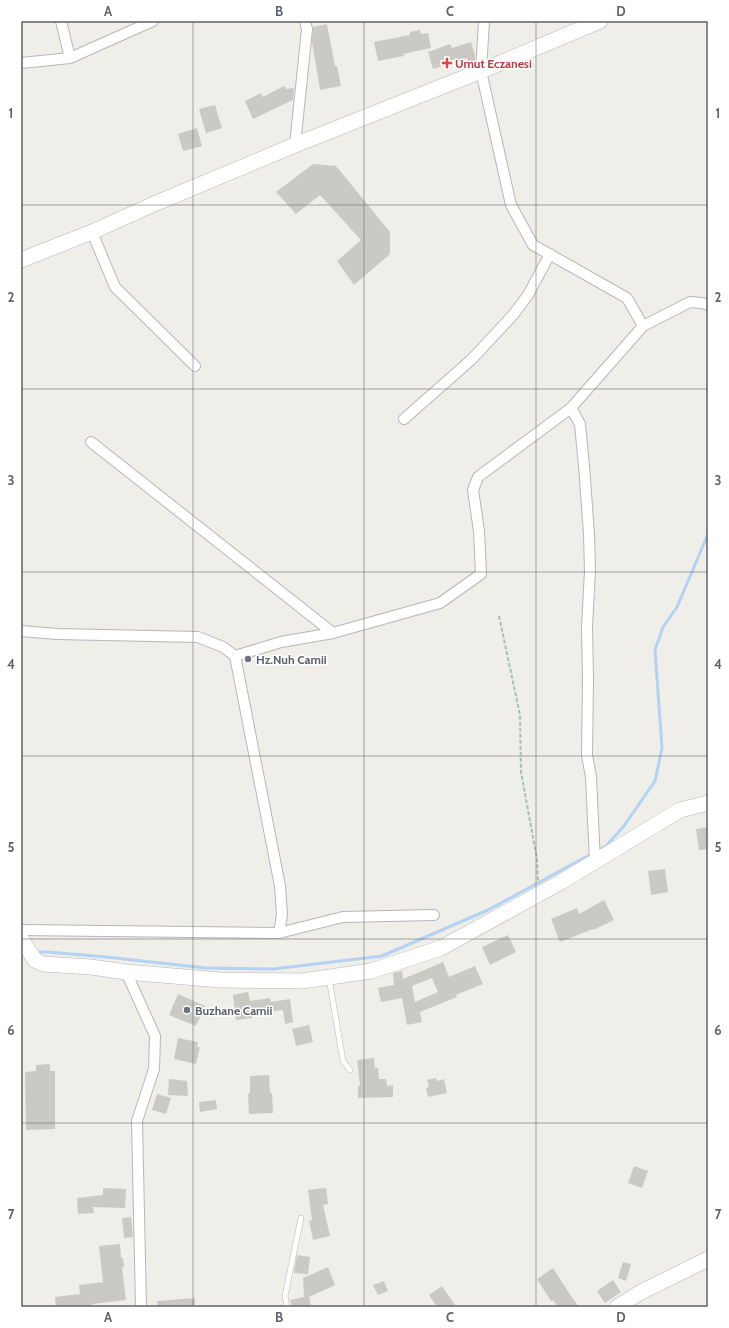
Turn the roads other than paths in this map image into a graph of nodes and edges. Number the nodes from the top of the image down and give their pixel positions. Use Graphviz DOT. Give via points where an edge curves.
graph roads {
  1 [pos="61,21"];
  2 [pos="153,21"];
  3 [pos="305,21"];
  4 [pos="484,21"];
  5 [pos="600,21"];
  6 [pos="70,58"];
  7 [pos="21,63"];
  8 [pos="481,71"];
  9 [pos="294,145"];
  10 [pos="92,232"];
  11 [pos="550,254"];
  12 [pos="21,260"];
  13 [pos="708,305"];
  14 [pos="643,326"];
  15 [pos="195,366"];
  16 [pos="572,408"];
  17 [pos="404,419"];
  18 [pos="91,442"];
  19 [pos="21,631"];
  20 [pos="333,633"];
  21 [pos="235,656"];
  22 [pos="708,803"];
  23 [pos="595,862"];
  24 [pos="434,915"];
  25 [pos="21,930"];
  26 [pos="279,933"];
  27 [pos="23,942"];
  28 [pos="126,972"];
  29 [pos="329,977"];
  30 [pos="350,1070"];
  31 [pos="301,1218"];
  32 [pos="708,1259"];
  33 [pos="141,1307"];
  34 [pos="287,1307"];
  35 [pos="617,1307"];
  1 -- 6 [label="street"];
  2 -- 6 [label="street"];
  3 -- 9 [label="street" via="307,29"];
  4 -- 8 [label="street"];
  5 -- 8 [label="street"];
  6 -- 7 [label="street"];
  8 -- 9 [label="street"];
  8 -- 11 [label="street" via="511,205 533,245"];
  9 -- 10 [label="street"];
  10 -- 12 [label="street"];
  10 -- 15 [label="street" via="116,287"];
  11 -- 14 [label="street" via="627,298"];
  11 -- 17 [label="street" via="514,315 472,359"];
  13 -- 14 [label="street" via="690,302"];
  14 -- 16 [label="street"];
  16 -- 20 [label="street" via="478,477 473,490 479,531 481,574 440,603"];
  16 -- 23 [label="street" via="580,424 590,571 587,627 587,755 591,777"];
  18 -- 20 [label="street"];
  19 -- 21 [label="street" via="198,637 223,647"];
  20 -- 21 [label="street" via="280,642"];
  21 -- 26 [label="street" via="280,886 282,915"];
  22 -- 23 [label="street" via="680,810"];
  23 -- 29 [label="street" via="441,948 371,971"];
  24 -- 26 [label="street" via="343,917"];
  25 -- 26 [label="street"];
  27 -- 28 [label="street" via="35,960 43,964"];
  28 -- 29 [label="street" via="220,980 302,980"];
  28 -- 33 [label="street" via="155,1036 154,1069 137,1121"];
  29 -- 30 [label="lane" via="343,1061"];
  31 -- 34 [label="lane" via="285,1296"];
  32 -- 35 [label="street" via="641,1292"];
}
